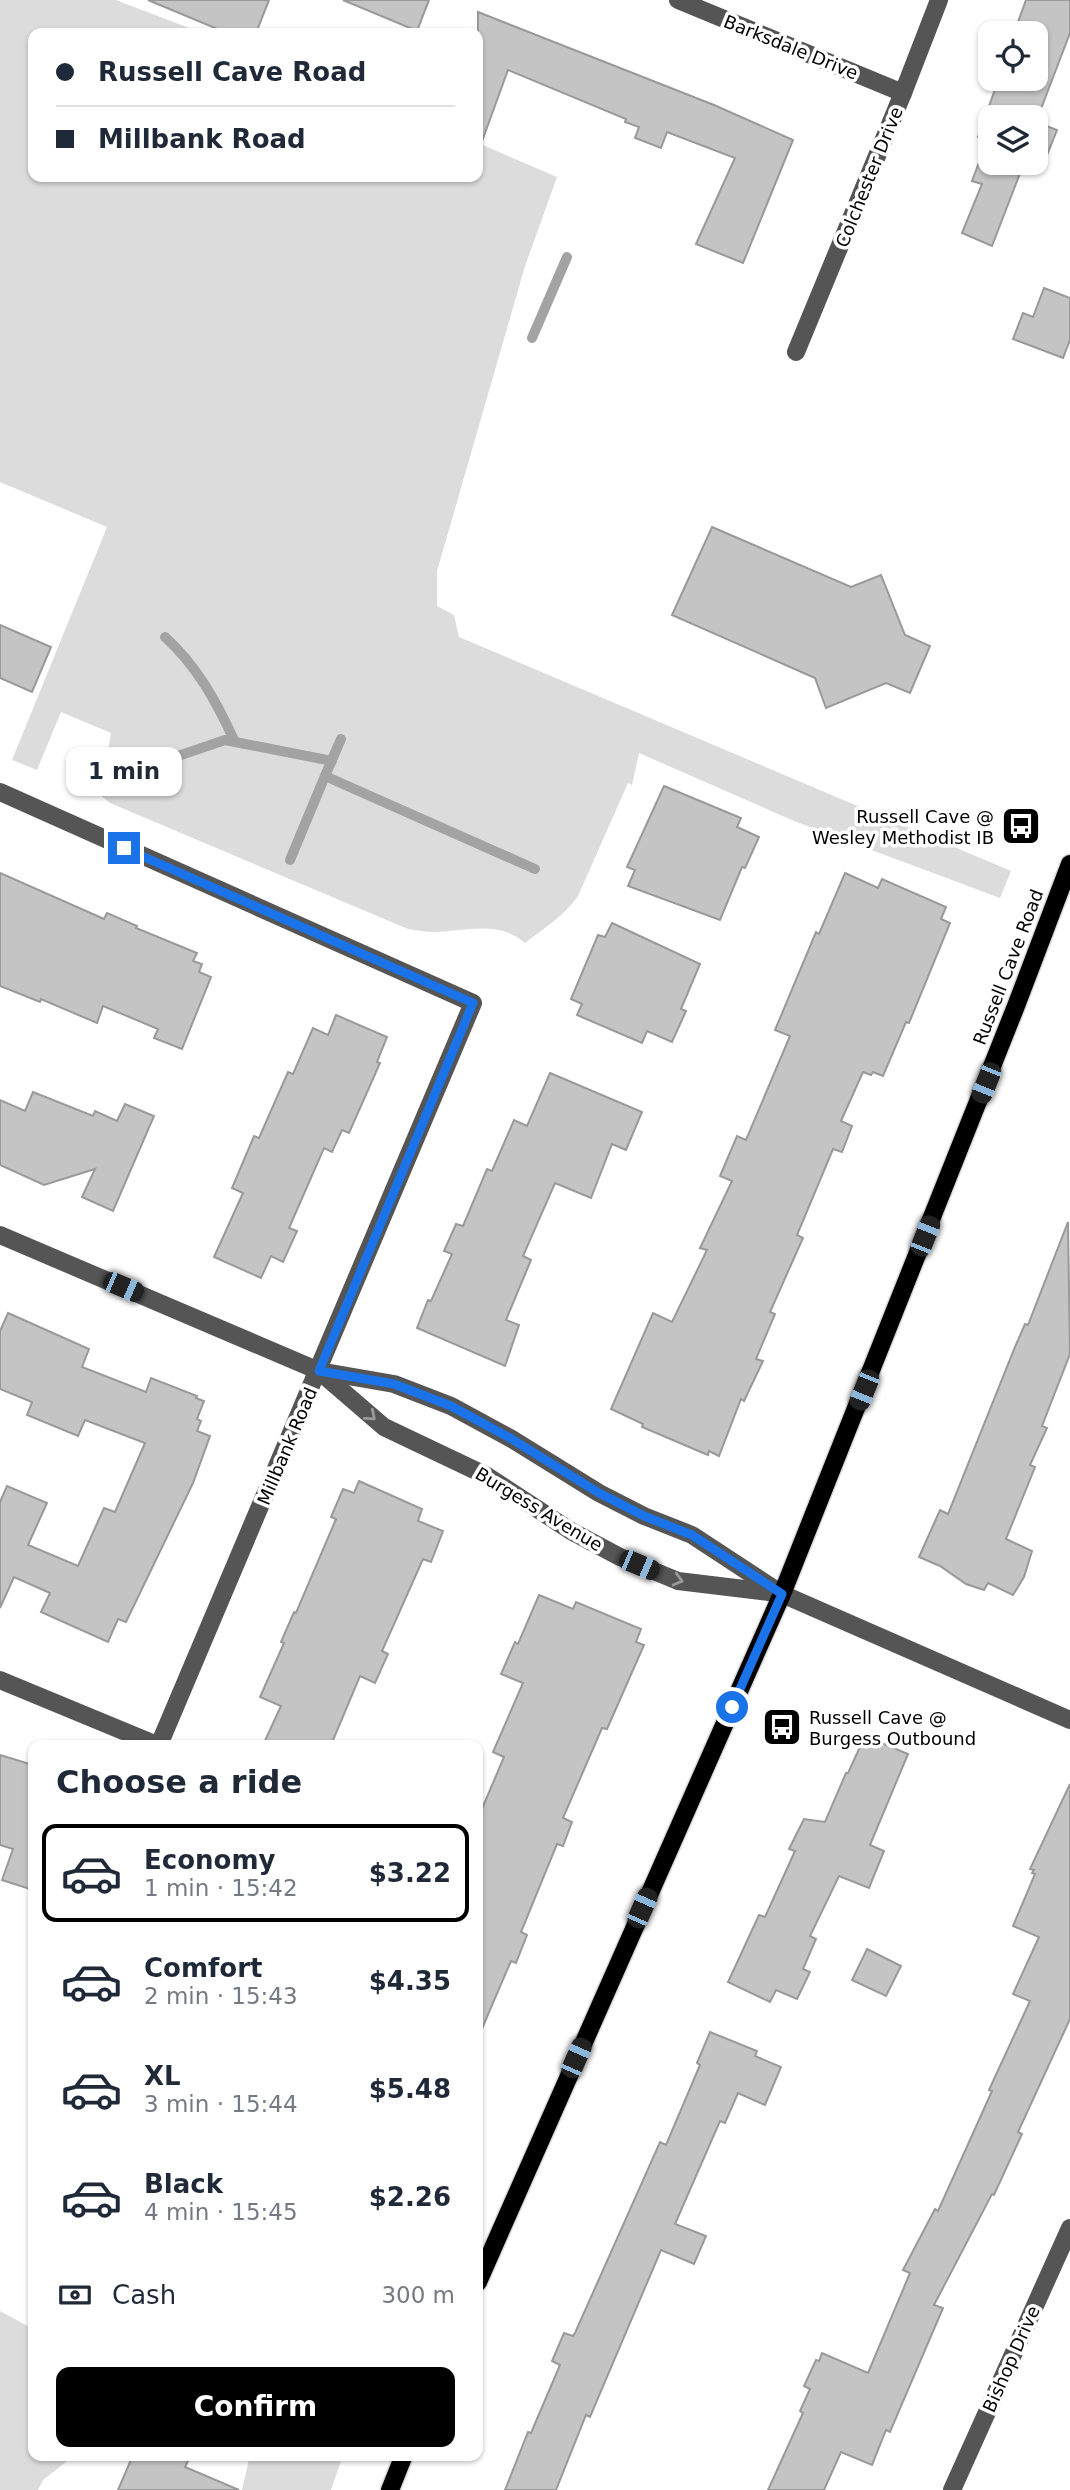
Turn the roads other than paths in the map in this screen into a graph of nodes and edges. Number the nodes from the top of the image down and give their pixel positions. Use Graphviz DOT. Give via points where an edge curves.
graph roads {
  1 [pos="678,0"];
  2 [pos="939,0"];
  3 [pos="903,93"];
  4 [pos="796,352"];
  5 [pos="0,792"];
  6 [pos="1070,864"];
  7 [pos="0,1235"];
  8 [pos="319,1371"];
  9 [pos="782,1594"];
  10 [pos="0,1679"];
  11 [pos="1070,1720"];
  12 [pos="146,1740"];
  13 [pos="160,1740"];
  14 [pos="1070,2228"];
  15 [pos="483,2271"];
  16 [pos="402,2461"];
  17 [pos="390,2490"];
  18 [pos="952,2490"];
  1 -- 3 [label="street, Barksdale Drive"];
  2 -- 3 [label="street, Colchester Drive"];
  3 -- 4 [label="street, Colchester Drive"];
  5 -- 8 [label="street, Millbank Road" via="473,1003"];
  6 -- 9 [label="main road, Russell Cave Road"];
  7 -- 8 [label="street, Burgess Avenue"];
  8 -- 9 [label="street, Burgess Avenue" via="394,1384 451,1406 599,1493 692,1535"];
  8 -- 9 [label="street, Burgess Avenue, one-way" via="384,1427 487,1476 620,1557 678,1581"];
  8 -- 13 [label="street, Millbank Road"];
  9 -- 11 [label="street, Burgess Avenue"];
  9 -- 15 [label="main road, Russell Cave Road"];
  10 -- 12 [label="street, Millbank Road"];
  14 -- 18 [label="street, Bishop Drive"];
  16 -- 17 [label="main road"];
}
